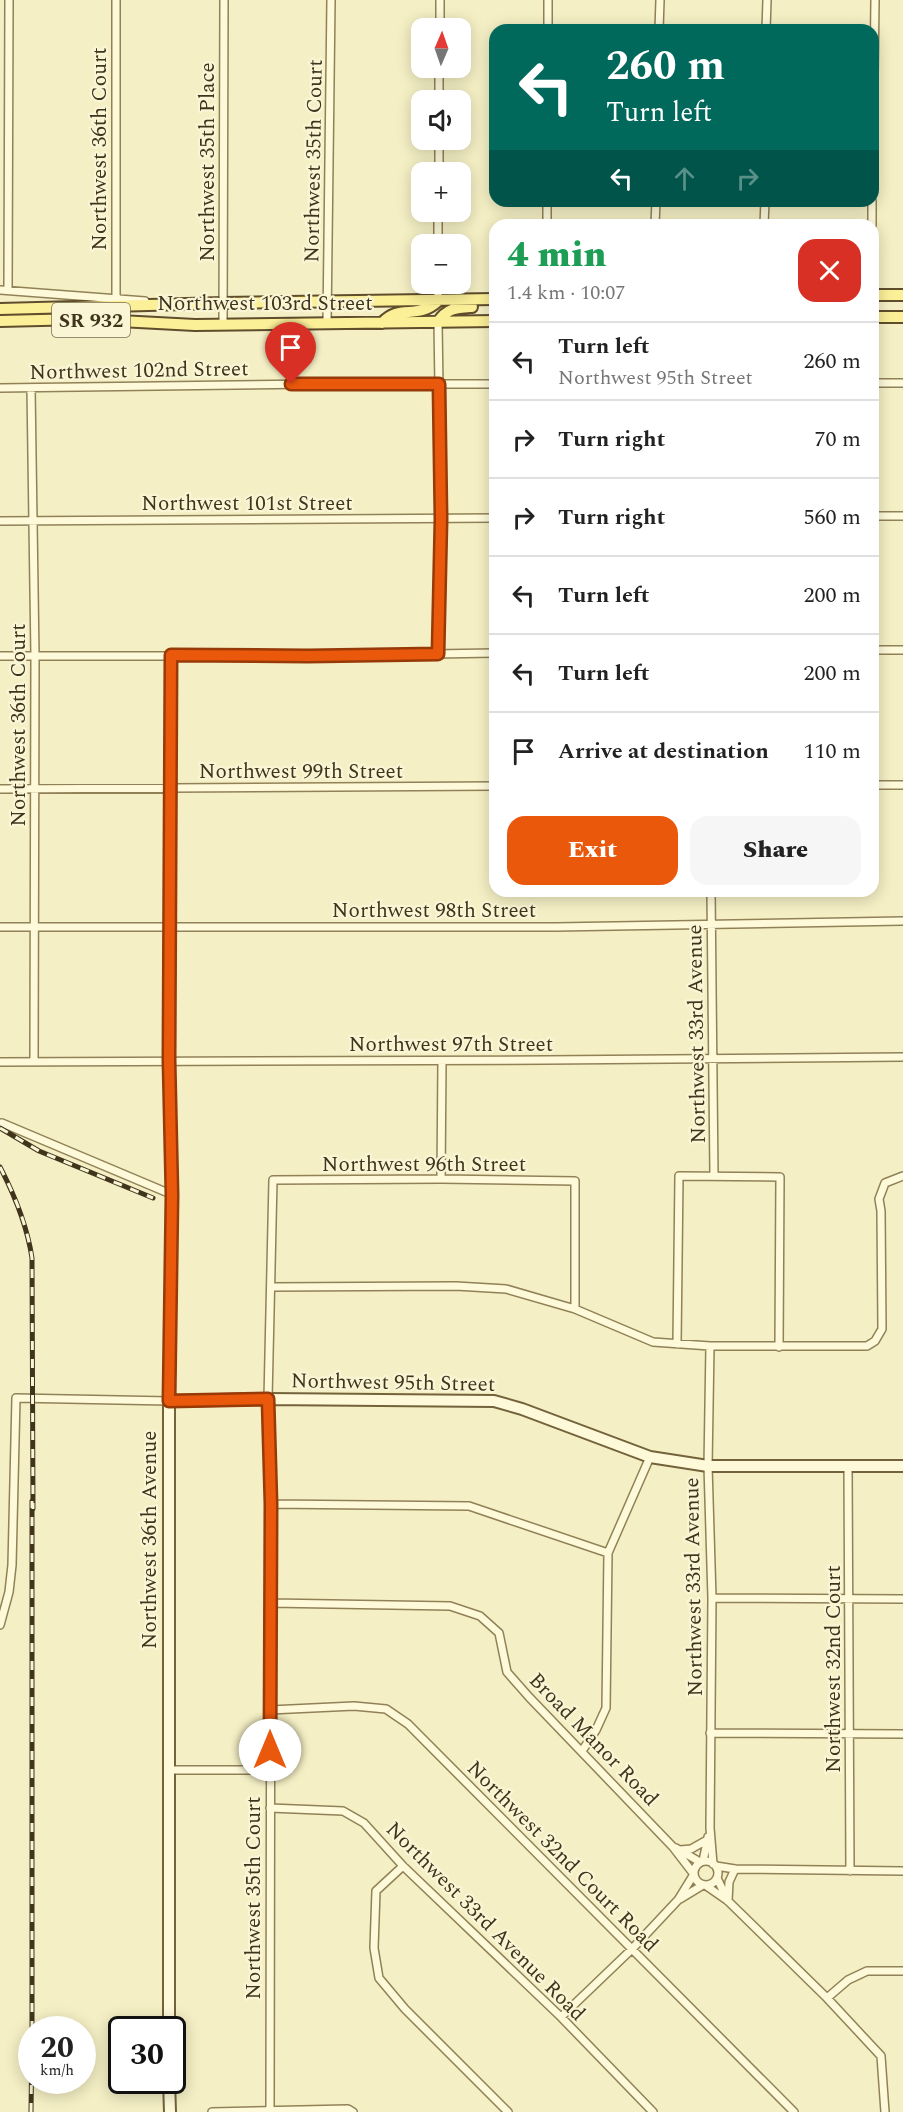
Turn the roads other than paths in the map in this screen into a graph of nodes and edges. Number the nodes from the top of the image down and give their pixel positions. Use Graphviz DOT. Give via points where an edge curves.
graph roads {
  1 [pos="9,0"];
  2 [pos="116,0"];
  3 [pos="224,0"];
  4 [pos="331,0"];
  5 [pos="440,0"];
  6 [pos="548,0"];
  7 [pos="660,0"];
  8 [pos="767,0"];
  9 [pos="875,0"];
  10 [pos="440,18"];
  11 [pos="548,24"];
  12 [pos="659,24"];
  13 [pos="766,24"];
  14 [pos="875,24"];
  15 [pos="4,290"];
  16 [pos="438,294"];
  17 [pos="903,295"];
  18 [pos="879,296"];
  19 [pos="116,298"];
  20 [pos="489,299"];
  21 [pos="438,301"];
  22 [pos="328,302"];
  23 [pos="223,303"];
  24 [pos="489,303"];
  25 [pos="172,305"];
  26 [pos="0,309"];
  27 [pos="903,316"];
  28 [pos="879,317"];
  29 [pos="0,321"];
  30 [pos="489,321"];
  31 [pos="382,322"];
  32 [pos="438,322"];
  33 [pos="327,323"];
  34 [pos="223,324"];
  35 [pos="879,383"];
  36 [pos="903,383"];
  37 [pos="439,384"];
  38 [pos="489,384"];
  39 [pos="0,388"];
  40 [pos="31,388"];
  41 [pos="879,516"];
  42 [pos="903,516"];
  43 [pos="489,518"];
  44 [pos="441,519"];
  45 [pos="0,520"];
  46 [pos="33,520"];
  47 [pos="879,650"];
  48 [pos="903,650"];
  49 [pos="489,653"];
  50 [pos="438,654"];
  51 [pos="171,655"];
  52 [pos="0,656"];
  53 [pos="35,656"];
  54 [pos="879,785"];
  55 [pos="903,785"];
  56 [pos="489,786"];
  57 [pos="170,788"];
  58 [pos="0,789"];
  59 [pos="34,789"];
  60 [pos="711,897"];
  61 [pos="903,921"];
  62 [pos="711,923"];
  63 [pos="0,927"];
  64 [pos="36,927"];
  65 [pos="171,927"];
  66 [pos="903,1057"];
  67 [pos="712,1058"];
  68 [pos="169,1060"];
  69 [pos="34,1061"];
  70 [pos="442,1061"];
  71 [pos="0,1062"];
  72 [pos="2,1123"];
  73 [pos="714,1176"];
  74 [pos="901,1176"];
  75 [pos="441,1179"];
  76 [pos="273,1180"];
  77 [pos="172,1195"];
  78 [pos="272,1287"];
  79 [pos="575,1310"];
  80 [pos="676,1344"];
  81 [pos="710,1346"];
  82 [pos="779,1347"];
  83 [pos="268,1399"];
  84 [pos="169,1401"];
  85 [pos="650,1457"];
  86 [pos="708,1466"];
  87 [pos="848,1466"];
  88 [pos="903,1466"];
  89 [pos="271,1504"];
  90 [pos="608,1553"];
  91 [pos="712,1598"];
  92 [pos="849,1599"];
  93 [pos="903,1599"];
  94 [pos="271,1603"];
  95 [pos="0,1625"];
  96 [pos="270,1710"];
  97 [pos="710,1733"];
  98 [pos="903,1734"];
  99 [pos="850,1735"];
  100 [pos="582,1751"];
  101 [pos="168,1770"];
  102 [pos="270,1770"];
  103 [pos="270,1808"];
  104 [pos="710,1828"];
  105 [pos="707,1840"];
  106 [pos="677,1849"];
  107 [pos="701,1862"];
  108 [pos="714,1865"];
  109 [pos="403,1866"];
  110 [pos="735,1869"];
  111 [pos="903,1870"];
  112 [pos="850,1871"];
  113 [pos="693,1874"];
  114 [pos="717,1877"];
  115 [pos="704,1885"];
  116 [pos="678,1900"];
  117 [pos="728,1901"];
  118 [pos="632,1949"];
  119 [pos="903,1971"];
  120 [pos="827,1998"];
  121 [pos="169,2016"];
  122 [pos="561,2018"];
  123 [pos="169,2094"];
  124 [pos="270,2111"];
  125 [pos="170,2112"];
  126 [pos="212,2112"];
  127 [pos="353,2112"];
  128 [pos="508,2112"];
  129 [pos="653,2112"];
  130 [pos="795,2112"];
  131 [pos="885,2112"];
  1 -- 15 [label="street"];
  2 -- 19 [label="street, Northwest 36th Court"];
  3 -- 23 [label="street, Northwest 35th Place"];
  4 -- 22 [label="street, Northwest 35th Court"];
  5 -- 10 [label="street"];
  6 -- 11 [label="street"];
  7 -- 12 [label="street"];
  8 -- 13 [label="street"];
  9 -- 14 [label="street"];
  15 -- 19 [label="street, Northwest 103rd Street"];
  16 -- 21 [label="street"];
  17 -- 18 [label="main road"];
  19 -- 25 [label="street, Northwest 103rd Street"];
  20 -- 21 [label="main road, Northwest 103rd Street / SR 932"];
  21 -- 22 [label="main road, Northwest 103rd Street / SR 932"];
  21 -- 31 [label="main road" via="422,312 399,312"];
  22 -- 23 [label="main road, Northwest 103rd Street / SR 932"];
  22 -- 33 [label="street, Northwest 35th Court"];
  23 -- 25 [label="main road, Northwest 103rd Street / SR 932"];
  23 -- 34 [label="street, Northwest 35th Place"];
  24 -- 32 [label="main road" via="452,308"];
  25 -- 26 [label="main road, Northwest 103rd Street / SR 932"];
  27 -- 28 [label="main road"];
  29 -- 34 [label="main road, Northwest 103rd Street / SR 932" via="82,319"];
  30 -- 32 [label="main road, Northwest 103rd Street / SR 932"];
  31 -- 32 [label="main road, Northwest 103rd Street / SR 932"];
  31 -- 33 [label="main road, Northwest 103rd Street / SR 932"];
  32 -- 37 [label="street"];
  33 -- 34 [label="main road, Northwest 103rd Street / SR 932"];
  35 -- 36 [label="street"];
  37 -- 38 [label="street, Northwest 102nd Street"];
  37 -- 40 [label="street, Northwest 102nd Street"];
  37 -- 44 [label="street"];
  39 -- 40 [label="street, Northwest 102nd Street"];
  40 -- 46 [label="street, Northwest 36th Court"];
  41 -- 42 [label="street"];
  43 -- 44 [label="street, Northwest 101st Street"];
  44 -- 46 [label="street, Northwest 101st Street"];
  44 -- 50 [label="street"];
  45 -- 46 [label="street, Northwest 101st Street"];
  46 -- 53 [label="street, Northwest 36th Court"];
  47 -- 48 [label="street"];
  49 -- 50 [label="street"];
  50 -- 51 [label="street"];
  51 -- 53 [label="street"];
  51 -- 57 [label="street, Northwest 36th Avenue"];
  52 -- 53 [label="street"];
  53 -- 59 [label="street, Northwest 36th Court"];
  54 -- 55 [label="street"];
  56 -- 57 [label="street, Northwest 99th Street"];
  57 -- 59 [label="street, Northwest 99th Street"];
  57 -- 65 [label="street, Northwest 36th Avenue"];
  58 -- 59 [label="street, Northwest 99th Street"];
  59 -- 64 [label="street, Northwest 36th Court"];
  60 -- 62 [label="street, Northwest 33rd Avenue"];
  61 -- 62 [label="street, Northwest 98th Street"];
  62 -- 65 [label="street, Northwest 98th Street"];
  62 -- 67 [label="street, Northwest 33rd Avenue"];
  63 -- 64 [label="street, Northwest 98th Street"];
  64 -- 65 [label="street, Northwest 98th Street"];
  64 -- 69 [label="street, Northwest 36th Court"];
  65 -- 68 [label="street, Northwest 36th Avenue"];
  66 -- 67 [label="street, Northwest 97th Street"];
  67 -- 70 [label="street, Northwest 97th Street"];
  67 -- 73 [label="street, Northwest 33rd Avenue"];
  68 -- 69 [label="street, Northwest 97th Street"];
  68 -- 70 [label="street, Northwest 97th Street"];
  68 -- 77 [label="street, Northwest 36th Avenue"];
  69 -- 71 [label="street, Northwest 97th Street"];
  70 -- 75 [label="street"];
  72 -- 77 [label="street"];
  73 -- 80 [label="street" via="680,1176"];
  73 -- 82 [label="street" via="780,1177"];
  74 -- 82 [label="street" via="885,1183 879,1199 882,1329 875,1341 867,1347"];
  75 -- 76 [label="street, Northwest 96th Street"];
  75 -- 79 [label="street, Northwest 96th Street" via="575,1181"];
  76 -- 78 [label="street, Northwest 35th Court"];
  77 -- 84 [label="street, Northwest 36th Avenue"];
  78 -- 79 [label="street" via="506,1289"];
  78 -- 83 [label="street, Northwest 35th Court"];
  79 -- 80 [label="street" via="653,1342"];
  80 -- 81 [label="street"];
  81 -- 82 [label="street"];
  81 -- 86 [label="street, Northwest 33rd Avenue"];
  83 -- 84 [label="street, Northwest 95th Street"];
  83 -- 85 [label="street, Northwest 95th Street" via="494,1401"];
  83 -- 89 [label="street, Northwest 35th Court"];
  84 -- 95 [label="street, Northwest 95th Street" via="16,1398 12,1565"];
  84 -- 101 [label="street, Northwest 36th Avenue"];
  85 -- 86 [label="street, Northwest 95th Street"];
  85 -- 90 [label="street"];
  86 -- 87 [label="street, Northwest 95th Street"];
  86 -- 91 [label="street, Northwest 33rd Avenue"];
  87 -- 88 [label="street, Northwest 95th Street"];
  87 -- 92 [label="street, Northwest 32nd Court"];
  89 -- 90 [label="street" via="469,1506"];
  89 -- 94 [label="street, Northwest 35th Court"];
  90 -- 100 [label="street" via="606,1708"];
  91 -- 92 [label="street"];
  91 -- 97 [label="street, Northwest 33rd Avenue"];
  92 -- 93 [label="street"];
  92 -- 99 [label="street, Northwest 32nd Court"];
  94 -- 96 [label="street, Northwest 35th Court"];
  94 -- 100 [label="street, Broad Manor Road" via="450,1606 480,1616 499,1633 507,1672"];
  96 -- 102 [label="street, Northwest 35th Court"];
  96 -- 118 [label="street, Northwest 32nd Court Road" via="354,1706 386,1709 408,1724"];
  97 -- 99 [label="street"];
  97 -- 104 [label="street, Northwest 33rd Avenue"];
  98 -- 99 [label="street"];
  99 -- 112 [label="street, Northwest 32nd Court"];
  100 -- 106 [label="street, Broad Manor Road"];
  101 -- 102 [label="street"];
  101 -- 121 [label="street, Northwest 36th Avenue"];
  102 -- 103 [label="street, Northwest 35th Court"];
  103 -- 109 [label="street, Northwest 33rd Avenue Road" via="343,1811 364,1822"];
  103 -- 124 [label="street, Northwest 35th Court"];
  104 -- 105 [label="street, Northwest 33rd Avenue"];
  104 -- 108 [label="street, Northwest 33rd Avenue"];
  105 -- 106 [label="street" via="692,1849"];
  105 -- 107 [label="street, Northwest 33rd Avenue"];
  106 -- 107 [label="street, Broad Manor Road"];
  106 -- 113 [label="street, Broad Manor Road"];
  107 -- 108 [label="street"];
  107 -- 113 [label="street"];
  108 -- 110 [label="street"];
  108 -- 114 [label="street"];
  109 -- 122 [label="street, Northwest 33rd Avenue Road"];
  109 -- 128 [label="street" via="376,1891 374,1948 379,1978"];
  110 -- 112 [label="street"];
  110 -- 114 [label="street"];
  110 -- 117 [label="street" via="729,1882"];
  111 -- 112 [label="street"];
  113 -- 115 [label="street"];
  113 -- 116 [label="street"];
  114 -- 115 [label="street"];
  114 -- 117 [label="street"];
  115 -- 116 [label="street"];
  115 -- 117 [label="street"];
  116 -- 118 [label="street"];
  117 -- 120 [label="street"];
  118 -- 122 [label="street"];
  118 -- 130 [label="street, Northwest 32nd Court Road"];
  119 -- 120 [label="street" via="867,1971 848,1980"];
  120 -- 131 [label="street" via="881,2056"];
  122 -- 129 [label="street, Northwest 33rd Avenue Road"];
  123 -- 125 [label="street"];
  124 -- 126 [label="street"];
  124 -- 127 [label="street"];
}
